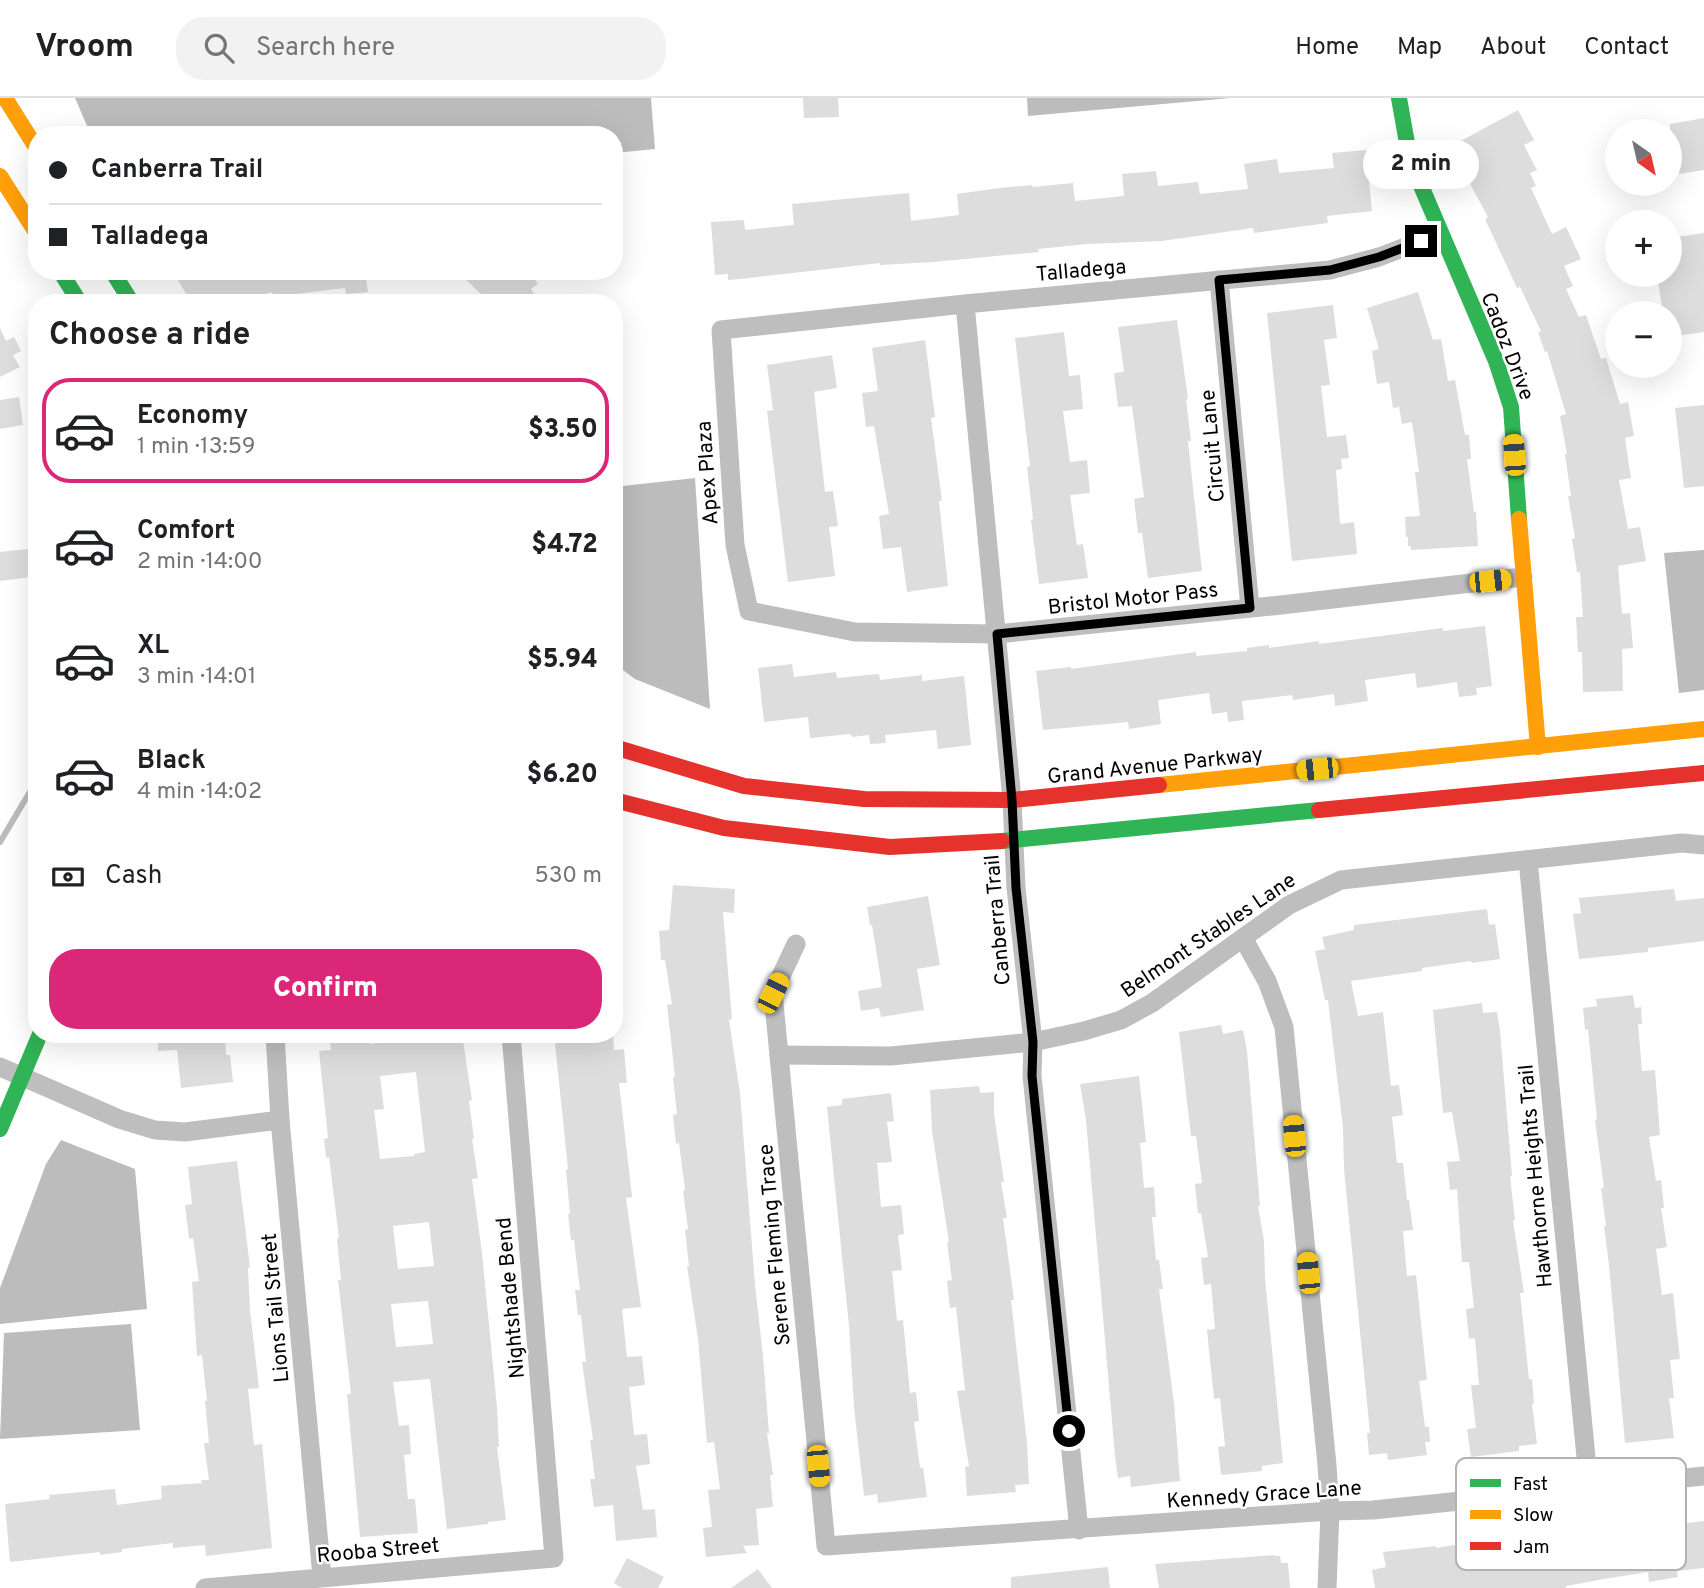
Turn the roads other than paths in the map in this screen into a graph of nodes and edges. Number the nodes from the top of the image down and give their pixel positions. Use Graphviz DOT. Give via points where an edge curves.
graph roads {
  1 [pos="5,98"];
  2 [pos="1399,98"];
  3 [pos="28,135"];
  4 [pos="0,176"];
  5 [pos="28,220"];
  6 [pos="1439,234"];
  7 [pos="1219,280"];
  8 [pos="965,304"];
  9 [pos="721,330"];
  10 [pos="1523,577"];
  11 [pos="1250,608"];
  12 [pos="749,611"];
  13 [pos="997,634"];
  14 [pos="1704,729"];
  15 [pos="1538,747"];
  16 [pos="623,750"];
  17 [pos="1704,773"];
  18 [pos="1012,800"];
  19 [pos="623,802"];
  20 [pos="1013,840"];
  21 [pos="1704,845"];
  22 [pos="1528,860"];
  23 [pos="1243,937"];
  24 [pos="796,944"];
  25 [pos="1033,1042"];
  26 [pos="36,1043"];
  27 [pos="276,1043"];
  28 [pos="512,1043"];
  29 [pos="779,1055"];
  30 [pos="0,1067"];
  31 [pos="21,1076"];
  32 [pos="281,1121"];
  33 [pos="0,1129"];
  34 [pos="1586,1458"];
  35 [pos="1704,1476"];
  36 [pos="1686,1478"];
  37 [pos="1456,1502"];
  38 [pos="1330,1511"];
  39 [pos="1079,1530"];
  40 [pos="826,1546"];
  41 [pos="554,1558"];
  42 [pos="322,1577"];
  43 [pos="205,1588"];
  44 [pos="1327,1588"];
  1 -- 3 [label="street"];
  2 -- 6 [label="street, Cadoz Drive" via="1409,160"];
  4 -- 5 [label="street"];
  6 -- 7 [label="street, Talladega" via="1330,270"];
  6 -- 10 [label="street, Cadoz Drive" via="1496,361 1511,407"];
  7 -- 8 [label="street, Talladega"];
  7 -- 11 [label="street, Circuit Lane"];
  8 -- 9 [label="street, Talladega"];
  8 -- 13 [label="street, Canberra Trail"];
  9 -- 12 [label="street, Apex Plaza" via="735,545"];
  10 -- 11 [label="street, Bristol Motor Pass"];
  10 -- 15 [label="street, Cadoz Drive"];
  11 -- 13 [label="street, Bristol Motor Pass"];
  12 -- 13 [label="street, Bristol Motor Pass" via="855,632"];
  13 -- 18 [label="street, Canberra Trail"];
  14 -- 15 [label="street, Grand Avenue Parkway"];
  15 -- 18 [label="street, Grand Avenue Parkway"];
  16 -- 18 [label="street, Grand Avenue Parkway" via="744,786 864,799"];
  17 -- 20 [label="street"];
  18 -- 20 [label="street, Canberra Trail"];
  19 -- 20 [label="street" via="724,828 890,847"];
  20 -- 25 [label="street, Canberra Trail"];
  21 -- 22 [label="street, Belmont Stables Lane" via="1682,843"];
  22 -- 23 [label="street, Belmont Stables Lane" via="1341,880 1289,905"];
  22 -- 34 [label="street, Hawthorne Heights Trail"];
  23 -- 25 [label="street, Belmont Stables Lane" via="1121,1020"];
  23 -- 38 [label="street" via="1267,981 1284,1027"];
  24 -- 29 [label="street, Serene Fleming Trace" via="773,993"];
  25 -- 29 [label="street, Belmont Stables Lane" via="891,1056"];
  25 -- 39 [label="street, Canberra Trail" via="1032,1076"];
  26 -- 31 [label="street"];
  27 -- 32 [label="street, Lions Tail Street"];
  28 -- 41 [label="street, Nightshade Bend"];
  29 -- 40 [label="street, Serene Fleming Trace"];
  30 -- 31 [label="street"];
  31 -- 32 [label="street" via="155,1130 185,1132"];
  31 -- 33 [label="street"];
  32 -- 42 [label="street, Lions Tail Street"];
  35 -- 36 [label="street, Kennedy Grace Lane"];
  37 -- 38 [label="street, Kennedy Grace Lane"];
  38 -- 39 [label="street, Kennedy Grace Lane"];
  38 -- 44 [label="street"];
  39 -- 40 [label="street, Kennedy Grace Lane"];
  41 -- 42 [label="street, Rooba Street"];
  42 -- 43 [label="street, Rooba Street"];
}
